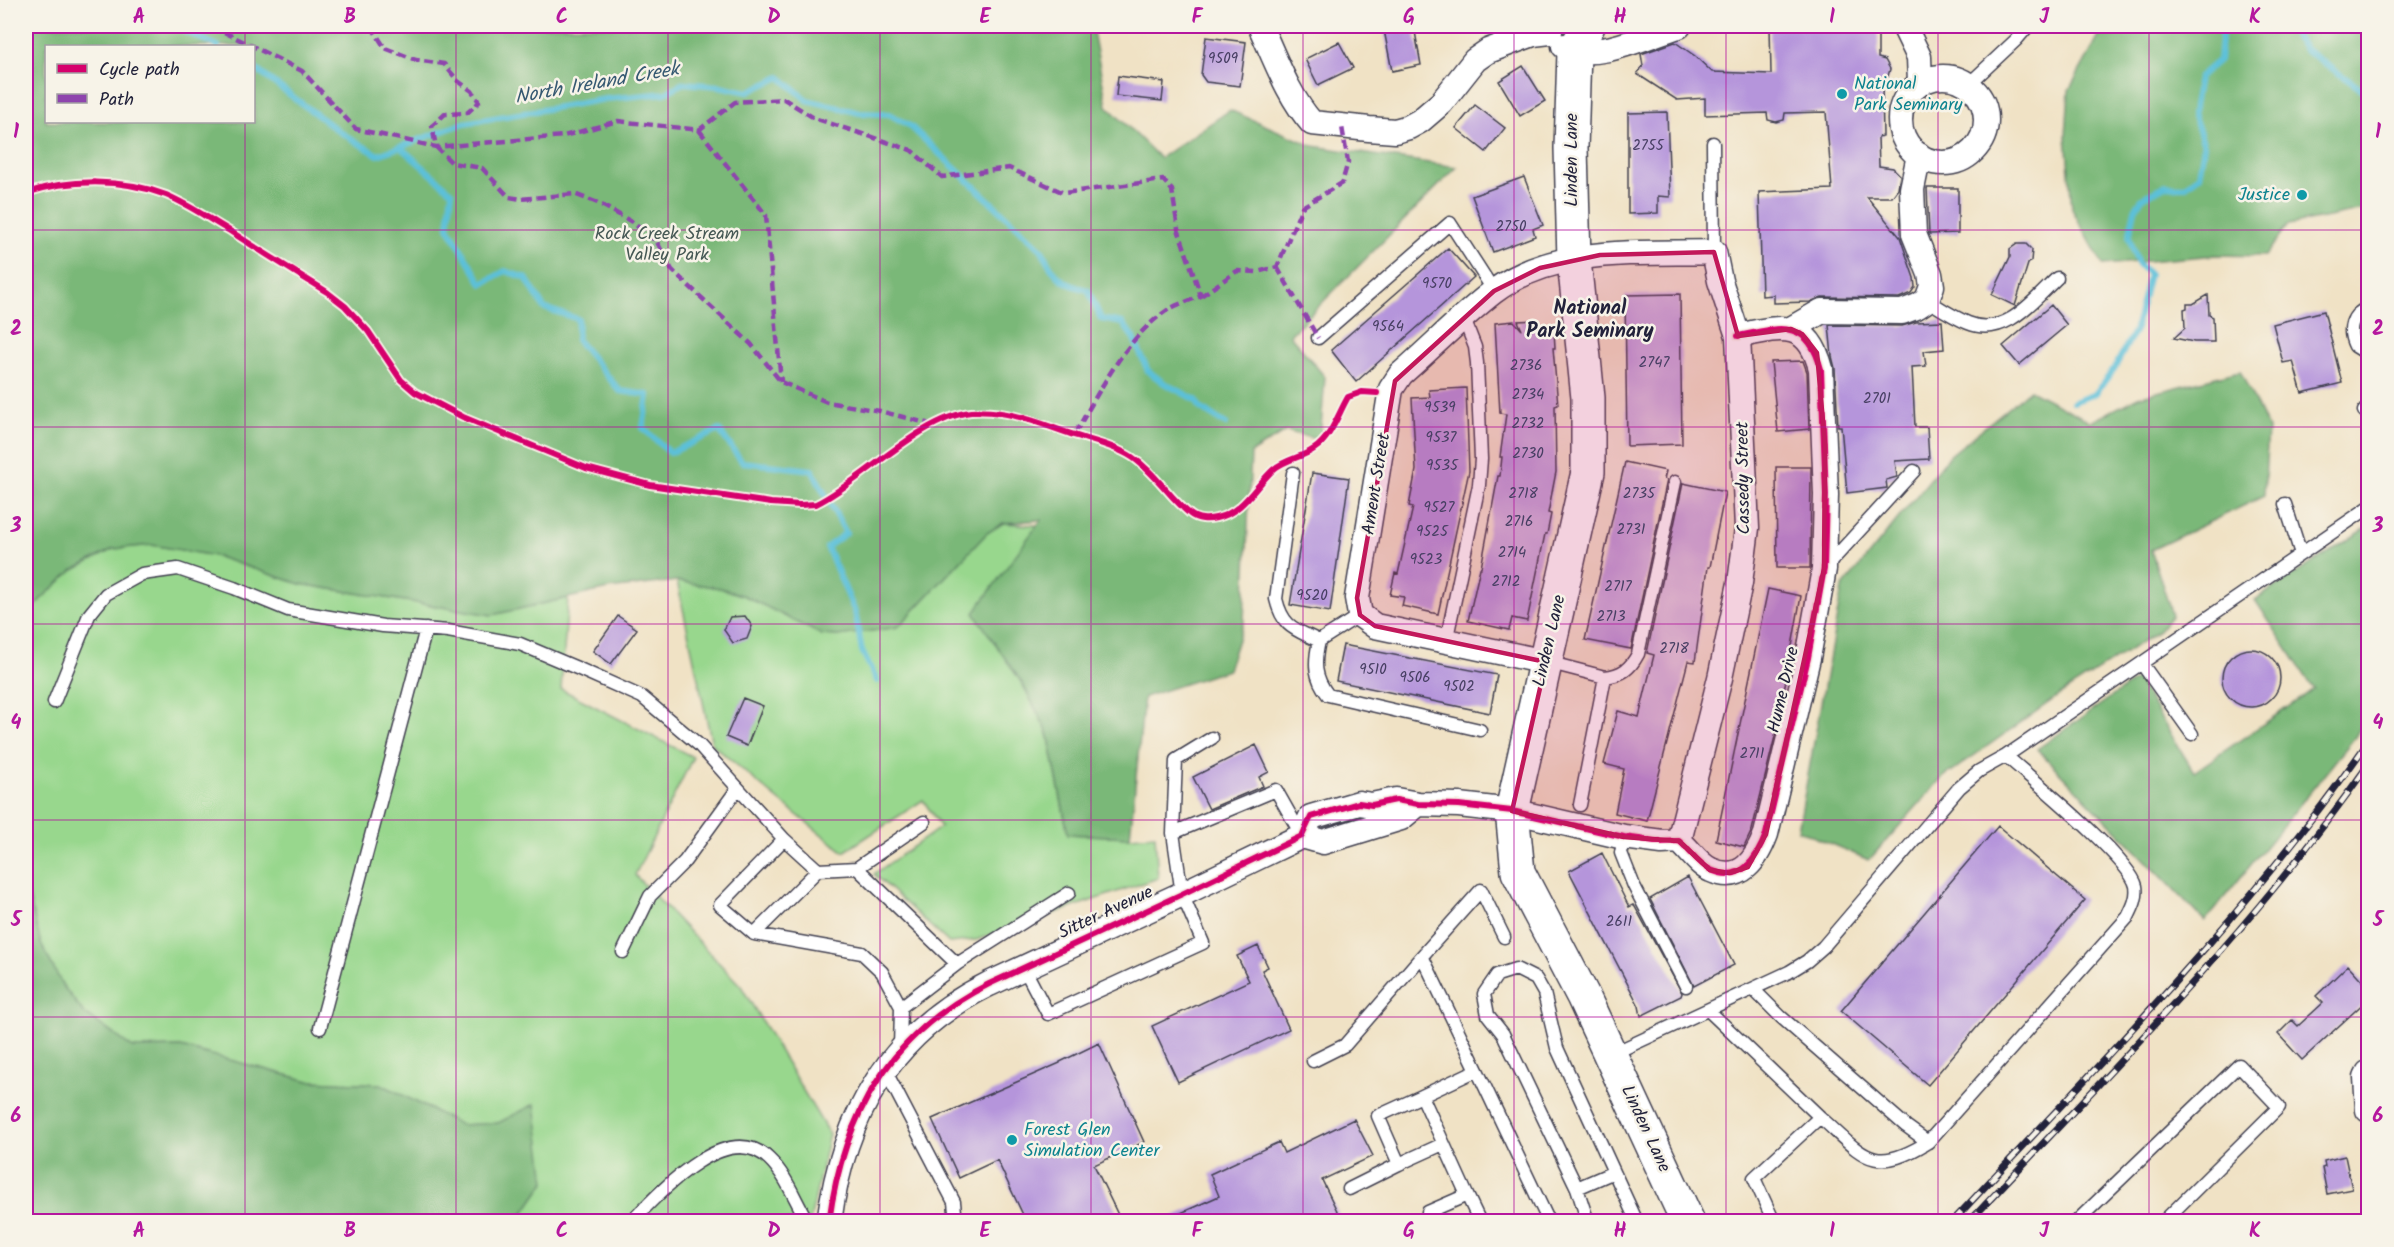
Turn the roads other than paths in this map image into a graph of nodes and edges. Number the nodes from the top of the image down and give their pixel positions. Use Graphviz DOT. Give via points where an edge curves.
graph roads {
  1 [pos="1260,26"];
  2 [pos="1679,26"];
  3 [pos="1904,26"];
  4 [pos="2028,26"];
  5 [pos="1566,34"];
  6 [pos="1920,83"];
  7 [pos="1968,85"];
  8 [pos="1713,143"];
  9 [pos="1919,155"];
  10 [pos="1714,252"];
  11 [pos="1574,260"];
  12 [pos="2057,278"];
  13 [pos="1494,291"];
  14 [pos="1927,300"];
  15 [pos="2368,308"];
  16 [pos="1464,319"];
  17 [pos="1791,329"];
  18 [pos="1738,336"];
  19 [pos="1318,338"];
  20 [pos="2368,354"];
  21 [pos="1914,471"];
  22 [pos="1293,473"];
  23 [pos="1675,482"];
  24 [pos="2284,504"];
  25 [pos="2368,508"];
  26 [pos="2301,554"];
  27 [pos="1824,569"];
  28 [pos="1360,615"];
  29 [pos="426,629"];
  30 [pos="1319,641"];
  31 [pos="1446,642"];
  32 [pos="1546,662"];
  33 [pos="2142,664"];
  34 [pos="1605,677"];
  35 [pos="54,702"];
  36 [pos="1480,730"];
  37 [pos="2192,734"];
  38 [pos="1212,738"];
  39 [pos="2006,756"];
  40 [pos="738,788"];
  41 [pos="1580,805"];
  42 [pos="1512,811"];
  43 [pos="924,822"];
  44 [pos="1173,833"];
  45 [pos="1302,836"];
  46 [pos="1624,837"];
  47 [pos="784,839"];
  48 [pos="1679,841"];
  49 [pos="857,868"];
  50 [pos="818,870"];
  51 [pos="1069,893"];
  52 [pos="1182,894"];
  53 [pos="754,934"];
  54 [pos="1504,937"];
  55 [pos="622,952"];
  56 [pos="1422,956"];
  57 [pos="957,964"];
  58 [pos="1024,968"];
  59 [pos="1686,986"];
  60 [pos="1753,989"];
  61 [pos="902,1007"];
  62 [pos="1708,1010"];
  63 [pos="320,1028"];
  64 [pos="900,1051"];
  65 [pos="1611,1054"];
  66 [pos="1312,1061"];
  67 [pos="885,1070"];
  68 [pos="1477,1070"];
  69 [pos="2367,1075"];
  70 [pos="1422,1096"];
  71 [pos="2368,1110"];
  72 [pos="1820,1117"];
  73 [pos="1928,1142"];
  74 [pos="1443,1144"];
  75 [pos="1399,1164"];
  76 [pos="1614,1172"];
  77 [pos="1577,1188"];
  78 [pos="1349,1189"];
  79 [pos="1467,1195"];
  80 [pos="631,1221"];
  81 [pos="808,1221"];
  82 [pos="829,1221"];
  83 [pos="956,1221"];
  84 [pos="1432,1221"];
  85 [pos="1480,1221"];
  86 [pos="1549,1221"];
  87 [pos="1588,1221"];
  88 [pos="1637,1221"];
  89 [pos="1688,1221"];
  90 [pos="1774,1221"];
  91 [pos="2076,1221"];
  92 [pos="2163,1221"];
  1 -- 5 [label="street" via="1288,86 1312,123 1395,131 1420,121 1441,103 1475,60 1488,51 1533,34"];
  2 -- 5 [label="street" via="1613,47"];
  3 -- 6 [label="street" via="1919,57"];
  4 -- 7 [label="lane"];
  5 -- 11 [label="street, Linden Lane"];
  6 -- 7 [label="street" via="1949,77"];
  6 -- 9 [label="street" via="1907,97 1900,114 1906,142"];
  7 -- 9 [label="street" via="1982,101 1985,112 1984,133 1979,143 1954,162 1936,162"];
  8 -- 10 [label="lane"];
  9 -- 14 [label="street" via="1912,189 1914,234 1930,274 1932,286"];
  10 -- 11 [label="street" via="1600,255"];
  10 -- 18 [label="street, Cassedy Street"];
  11 -- 13 [label="street, Ament Street" via="1540,268"];
  11 -- 32 [label="street, Linden Lane" via="1588,398 1588,472"];
  12 -- 14 [label="lane" via="2018,315 1996,325 1970,324"];
  13 -- 16 [label="street, Ament Street"];
  13 -- 19 [label="lane" via="1450,223"];
  14 -- 17 [label="street" via="1902,312 1822,311"];
  15 -- 20 [label="lane" via="2356,315 2350,330 2355,346"];
  16 -- 28 [label="street, Ament Street" via="1401,374 1391,389 1358,598"];
  16 -- 31 [label="lane" via="1477,363 1481,459"];
  17 -- 18 [label="street"];
  17 -- 27 [label="street, Hume Drive" via="1809,341 1821,369 1826,485"];
  18 -- 48 [label="street, Cassedy Street" via="1747,528 1720,678"];
  21 -- 27 [label="lane"];
  22 -- 30 [label="lane" via="1276,599 1288,626"];
  23 -- 34 [label="lane" via="1638,654 1626,671"];
  24 -- 26 [label="lane"];
  25 -- 26 [label="lane"];
  26 -- 33 [label="lane"];
  27 -- 48 [label="street, Hume Drive" via="1805,669 1758,855 1748,867 1729,873 1710,870"];
  28 -- 30 [label="lane"];
  28 -- 31 [label="street" via="1375,626"];
  29 -- 35 [label="lane" via="288,610 178,569 142,574 106,594 89,615"];
  29 -- 40 [label="lane" via="520,644 642,697 699,745"];
  29 -- 63 [label="lane"];
  30 -- 36 [label="lane" via="1316,667 1319,684 1328,695"];
  31 -- 32 [label="street"];
  32 -- 34 [label="lane"];
  32 -- 42 [label="street, Linden Lane"];
  33 -- 37 [label="lane"];
  33 -- 39 [label="lane"];
  34 -- 41 [label="lane"];
  38 -- 44 [label="lane" via="1176,760"];
  39 -- 60 [label="lane" via="1959,788 1823,947 1789,972"];
  39 -- 73 [label="lane" via="2129,870 2136,886 2136,902 2128,917"];
  40 -- 47 [label="lane"];
  40 -- 55 [label="lane" via="685,861 650,896"];
  42 -- 45 [label="street, Sitter Avenue" via="1396,800 1372,805 1359,803 1311,817"];
  42 -- 46 [label="street"];
  42 -- 65 [label="street, Linden Lane" via="1518,872"];
  43 -- 49 [label="lane"];
  44 -- 45 [label="lane" via="1276,790"];
  44 -- 52 [label="lane"];
  45 -- 52 [label="street, Sitter Avenue"];
  46 -- 48 [label="street"];
  46 -- 59 [label="lane" via="1621,854 1634,886"];
  47 -- 50 [label="lane"];
  47 -- 53 [label="lane" via="720,905"];
  49 -- 50 [label="lane"];
  49 -- 57 [label="lane"];
  50 -- 53 [label="lane"];
  51 -- 57 [label="lane"];
  52 -- 58 [label="street, Sitter Avenue"];
  52 -- 58 [label="lane" via="1203,943 1048,1014"];
  53 -- 61 [label="lane" via="862,953 882,972"];
  54 -- 56 [label="lane" via="1481,890"];
  56 -- 66 [label="lane" via="1345,1045"];
  56 -- 68 [label="lane"];
  57 -- 61 [label="lane"];
  58 -- 64 [label="street, Sitter Avenue" via="938,1014"];
  60 -- 62 [label="lane"];
  60 -- 73 [label="lane"];
  61 -- 64 [label="lane"];
  62 -- 65 [label="lane"];
  62 -- 72 [label="lane"];
  64 -- 67 [label="street, Sitter Avenue"];
  65 -- 89 [label="street, Linden Lane"];
  67 -- 82 [label="street, Sitter Avenue" via="849,1136"];
  67 -- 83 [label="lane" via="954,1202"];
  68 -- 70 [label="lane"];
  68 -- 86 [label="lane"];
  69 -- 71 [label="street"];
  70 -- 74 [label="lane"];
  70 -- 75 [label="lane" via="1378,1116"];
  72 -- 73 [label="lane" via="1870,1159 1889,1161"];
  72 -- 90 [label="lane" via="1754,1178"];
  74 -- 75 [label="lane"];
  74 -- 79 [label="lane"];
  75 -- 78 [label="lane"];
  76 -- 77 [label="lane"];
  76 -- 77 [label="lane" via="1557,1048 1544,993 1536,979 1516,969 1497,975 1484,994 1488,1015 1503,1034"];
  76 -- 88 [label="lane"];
  77 -- 87 [label="lane"];
  79 -- 84 [label="lane" via="1428,1212"];
  79 -- 85 [label="lane"];
  80 -- 81 [label="lane" via="690,1166 739,1147 769,1158 785,1178"];
  91 -- 92 [label="lane" via="2239,1065 2279,1107"];
}
